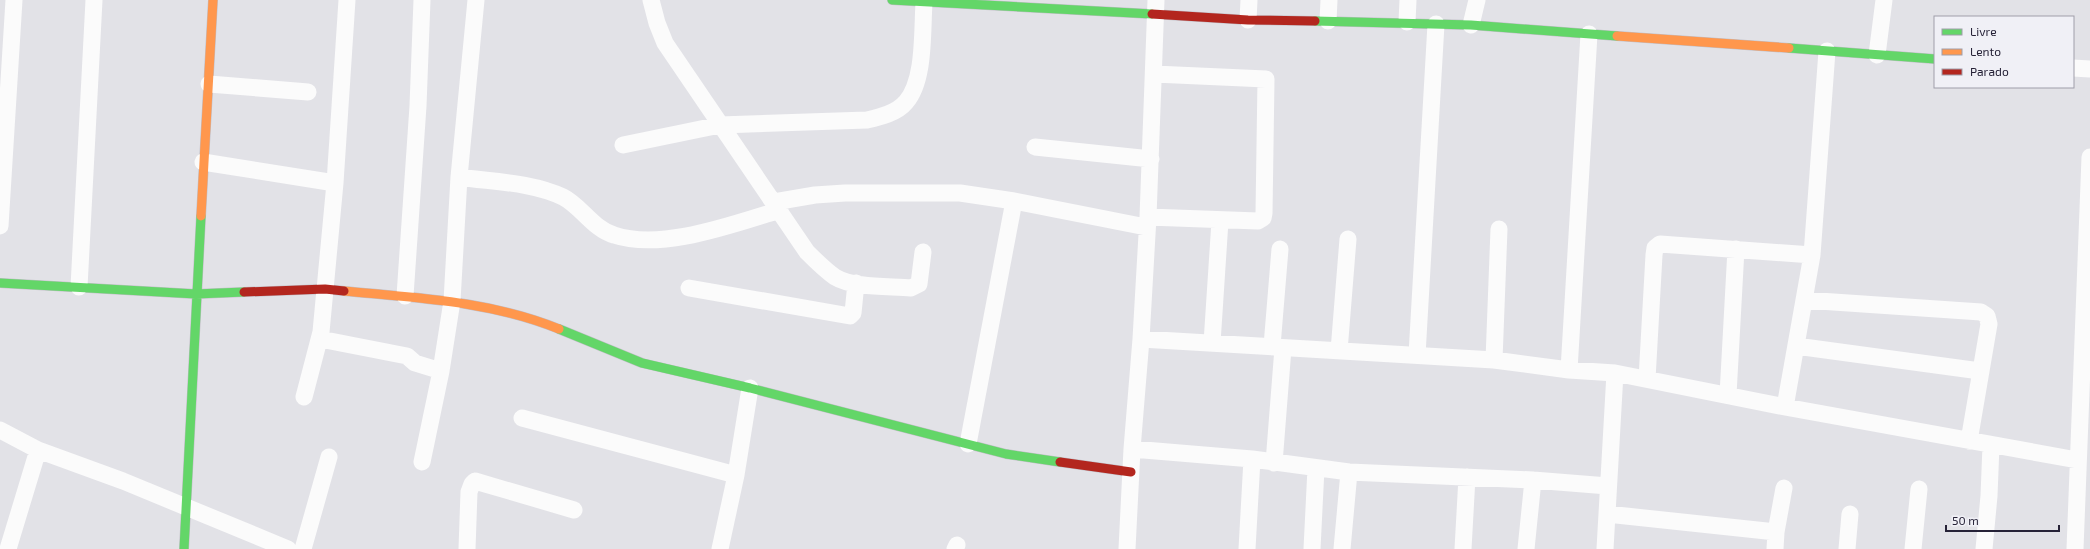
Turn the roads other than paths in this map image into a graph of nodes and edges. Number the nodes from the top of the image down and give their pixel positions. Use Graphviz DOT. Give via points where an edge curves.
graph roads {
  1 [pos="14,0"];
  2 [pos="94,0"];
  3 [pos="213,0"];
  4 [pos="347,0"];
  5 [pos="422,0"];
  6 [pos="476,0"];
  7 [pos="651,0"];
  8 [pos="892,0"];
  9 [pos="1249,0"];
  10 [pos="1329,0"];
  11 [pos="1408,0"];
  12 [pos="1477,0"];
  13 [pos="1884,0"];
  14 [pos="925,1"];
  15 [pos="1006,3"];
  16 [pos="1055,4"];
  17 [pos="1156,8"];
  18 [pos="1248,20"];
  19 [pos="1328,21"];
  20 [pos="1407,22"];
  21 [pos="1436,24"];
  22 [pos="1471,25"];
  23 [pos="1589,34"];
  24 [pos="1827,51"];
  25 [pos="1877,55"];
  26 [pos="1934,59"];
  27 [pos="2074,68"];
  28 [pos="2090,69"];
  29 [pos="1154,74"];
  30 [pos="209,84"];
  31 [pos="308,92"];
  32 [pos="720,125"];
  33 [pos="623,145"];
  34 [pos="1035,147"];
  35 [pos="2090,157"];
  36 [pos="1151,159"];
  37 [pos="203,162"];
  38 [pos="459,177"];
  39 [pos="335,183"];
  40 [pos="1014,201"];
  41 [pos="777,206"];
  42 [pos="1220,221"];
  43 [pos="1147,222"];
  44 [pos="0,226"];
  45 [pos="1499,229"];
  46 [pos="1348,239"];
  47 [pos="1736,248"];
  48 [pos="1280,249"];
  49 [pos="923,252"];
  50 [pos="1812,255"];
  51 [pos="0,283"];
  52 [pos="856,284"];
  53 [pos="79,287"];
  54 [pos="689,288"];
  55 [pos="325,289"];
  56 [pos="196,294"];
  57 [pos="405,296"];
  58 [pos="1804,300"];
  59 [pos="452,301"];
  60 [pos="1141,338"];
  61 [pos="320,339"];
  62 [pos="1212,343"];
  63 [pos="1796,346"];
  64 [pos="1278,347"];
  65 [pos="1339,350"];
  66 [pos="1417,355"];
  67 [pos="1494,360"];
  68 [pos="1569,370"];
  69 [pos="1980,370"];
  70 [pos="441,371"];
  71 [pos="1615,373"];
  72 [pos="1647,378"];
  73 [pos="750,388"];
  74 [pos="1728,395"];
  75 [pos="304,397"];
  76 [pos="1785,407"];
  77 [pos="522,418"];
  78 [pos="0,430"];
  79 [pos="1969,441"];
  80 [pos="968,444"];
  81 [pos="1991,445"];
  82 [pos="1132,449"];
  83 [pos="38,450"];
  84 [pos="329,457"];
  85 [pos="1252,459"];
  86 [pos="2077,460"];
  87 [pos="422,462"];
  88 [pos="1274,463"];
  89 [pos="1316,468"];
  90 [pos="1131,472"];
  91 [pos="1349,472"];
  92 [pos="736,475"];
  93 [pos="1467,477"];
  94 [pos="1533,480"];
  95 [pos="1608,486"];
  96 [pos="1784,488"];
  97 [pos="1919,489"];
  98 [pos="186,506"];
  99 [pos="574,510"];
  100 [pos="1608,514"];
  101 [pos="1850,514"];
  102 [pos="1776,541"];
  103 [pos="8,549"];
  104 [pos="184,549"];
  105 [pos="288,549"];
  106 [pos="303,549"];
  107 [pos="467,549"];
  108 [pos="720,549"];
  109 [pos="1127,549"];
  110 [pos="1247,549"];
  111 [pos="1312,549"];
  112 [pos="1342,549"];
  113 [pos="1463,549"];
  114 [pos="1526,549"];
  115 [pos="1605,549"];
  116 [pos="1847,549"];
  117 [pos="1913,549"];
  118 [pos="1984,549"];
  119 [pos="2075,549"];
  1 -- 44 [label="street"];
  2 -- 53 [label="street"];
  3 -- 30 [label="street"];
  4 -- 39 [label="street"];
  5 -- 57 [label="street" via="418,106"];
  6 -- 38 [label="street"];
  7 -- 32 [label="street" via="665,43"];
  8 -- 14 [label="street"];
  9 -- 18 [label="street"];
  10 -- 19 [label="street"];
  11 -- 20 [label="street"];
  12 -- 22 [label="street"];
  13 -- 25 [label="street"];
  14 -- 15 [label="street"];
  14 -- 32 [label="street" via="916,87 905,103 885,116 867,120"];
  15 -- 16 [label="street"];
  16 -- 17 [label="street"];
  17 -- 18 [label="street"];
  17 -- 29 [label="street"];
  18 -- 19 [label="street"];
  19 -- 20 [label="street"];
  20 -- 21 [label="street"];
  21 -- 22 [label="street"];
  21 -- 66 [label="street"];
  22 -- 23 [label="street"];
  23 -- 24 [label="street"];
  23 -- 68 [label="street"];
  24 -- 25 [label="street"];
  24 -- 50 [label="street"];
  25 -- 26 [label="street"];
  27 -- 28 [label="street"];
  29 -- 36 [label="street"];
  29 -- 42 [label="street" via="1264,78 1267,82 1263,218 1258,221"];
  30 -- 31 [label="street"];
  30 -- 37 [label="street"];
  32 -- 33 [label="street"];
  32 -- 41 [label="street"];
  34 -- 36 [label="street"];
  35 -- 86 [label="street"];
  36 -- 43 [label="street"];
  37 -- 39 [label="street"];
  37 -- 56 [label="street"];
  38 -- 41 [label="street" via="546,190 564,198 595,225 612,235 629,238 682,237"];
  38 -- 59 [label="street"];
  39 -- 55 [label="street"];
  40 -- 41 [label="street" via="960,193 845,193 815,195"];
  40 -- 43 [label="street"];
  40 -- 80 [label="street"];
  41 -- 52 [label="street" via="807,252 821,266 836,278"];
  42 -- 43 [label="street"];
  42 -- 62 [label="street"];
  43 -- 60 [label="street"];
  45 -- 67 [label="street"];
  46 -- 65 [label="street"];
  47 -- 50 [label="street"];
  47 -- 72 [label="street" via="1660,244 1655,248"];
  47 -- 74 [label="street"];
  48 -- 64 [label="street"];
  49 -- 52 [label="street" via="919,284 916,287"];
  50 -- 58 [label="street"];
  51 -- 53 [label="street"];
  52 -- 54 [label="street" via="853,313 850,316"];
  53 -- 56 [label="street"];
  55 -- 56 [label="street"];
  55 -- 57 [label="street"];
  55 -- 61 [label="street"];
  56 -- 98 [label="street"];
  57 -- 59 [label="street"];
  58 -- 63 [label="street"];
  58 -- 69 [label="street" via="1981,312 1989,324"];
  59 -- 70 [label="street"];
  59 -- 73 [label="street" via="519,315 547,324 642,363"];
  60 -- 62 [label="street"];
  60 -- 82 [label="street"];
  61 -- 70 [label="street" via="407,356 415,363"];
  61 -- 75 [label="street"];
  62 -- 64 [label="street"];
  63 -- 69 [label="street"];
  63 -- 76 [label="street"];
  64 -- 65 [label="street"];
  64 -- 88 [label="street"];
  65 -- 66 [label="street"];
  66 -- 67 [label="street"];
  67 -- 68 [label="street"];
  68 -- 71 [label="street"];
  69 -- 79 [label="street"];
  70 -- 87 [label="street"];
  71 -- 72 [label="street"];
  71 -- 95 [label="street"];
  72 -- 74 [label="street"];
  73 -- 80 [label="street"];
  73 -- 92 [label="street"];
  74 -- 76 [label="street"];
  76 -- 79 [label="street"];
  77 -- 92 [label="street"];
  78 -- 83 [label="street"];
  79 -- 81 [label="street"];
  80 -- 90 [label="street" via="1006,454"];
  81 -- 86 [label="street"];
  81 -- 118 [label="street"];
  82 -- 85 [label="street"];
  82 -- 90 [label="street"];
  83 -- 98 [label="street"];
  83 -- 103 [label="street"];
  84 -- 106 [label="street"];
  85 -- 88 [label="street"];
  85 -- 110 [label="street"];
  86 -- 119 [label="street"];
  88 -- 89 [label="street"];
  89 -- 91 [label="street"];
  89 -- 111 [label="street"];
  90 -- 109 [label="street"];
  91 -- 93 [label="street"];
  91 -- 112 [label="street"];
  92 -- 108 [label="street"];
  93 -- 94 [label="street"];
  93 -- 113 [label="street"];
  94 -- 95 [label="street"];
  94 -- 114 [label="street"];
  95 -- 100 [label="street"];
  96 -- 102 [label="street"];
  97 -- 117 [label="street"];
  98 -- 104 [label="street"];
  98 -- 105 [label="street"];
  99 -- 107 [label="street" via="475,481 469,492"];
  100 -- 102 [label="street"];
  100 -- 115 [label="street"];
  101 -- 116 [label="street"];
}
